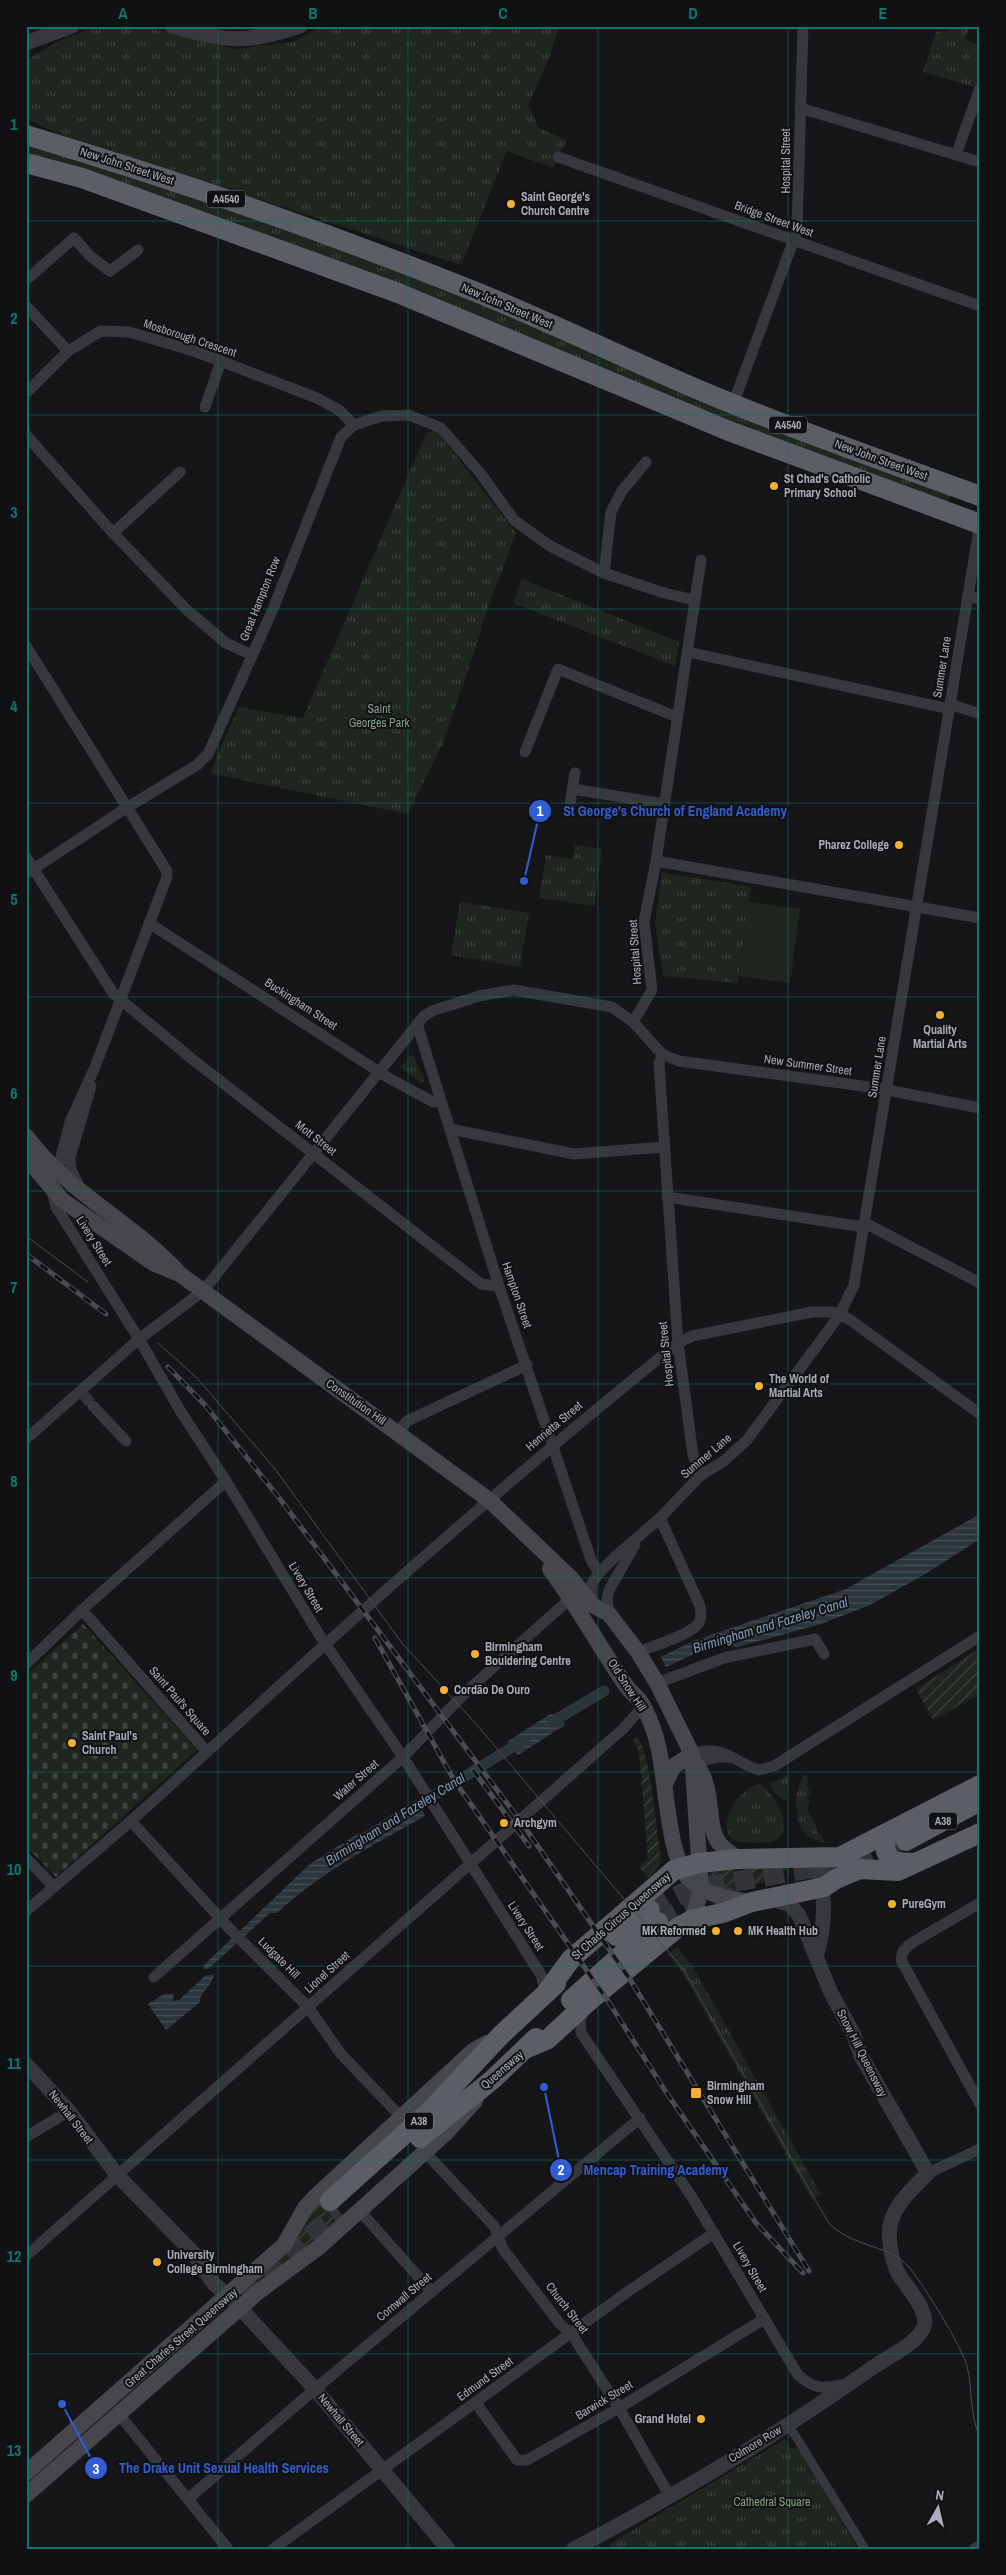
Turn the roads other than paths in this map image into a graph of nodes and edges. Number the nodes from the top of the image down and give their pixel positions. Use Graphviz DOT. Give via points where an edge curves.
graph roads {
  1 [pos="72,26"];
  2 [pos="172,26"];
  3 [pos="300,26"];
  4 [pos="803,26"];
  5 [pos="53,32"];
  6 [pos="26,43"];
  7 [pos="26,50"];
  8 [pos="980,88"];
  9 [pos="800,108"];
  10 [pos="26,135"];
  11 [pos="956,155"];
  12 [pos="558,157"];
  13 [pos="980,162"];
  14 [pos="26,164"];
  15 [pos="795,241"];
  16 [pos="138,250"];
  17 [pos="26,280"];
  18 [pos="26,306"];
  19 [pos="980,306"];
  20 [pos="68,351"];
  21 [pos="221,361"];
  22 [pos="26,394"];
  23 [pos="733,404"];
  24 [pos="205,407"];
  25 [pos="354,425"];
  26 [pos="26,435"];
  27 [pos="646,462"];
  28 [pos="180,472"];
  29 [pos="980,496"];
  30 [pos="980,523"];
  31 [pos="113,533"];
  32 [pos="701,560"];
  33 [pos="604,573"];
  34 [pos="968,595"];
  35 [pos="694,600"];
  36 [pos="980,600"];
  37 [pos="26,646"];
  38 [pos="688,652"];
  39 [pos="252,655"];
  40 [pos="950,706"];
  41 [pos="980,714"];
  42 [pos="677,716"];
  43 [pos="525,752"];
  44 [pos="575,773"];
  45 [pos="573,789"];
  46 [pos="570,804"];
  47 [pos="664,804"];
  48 [pos="127,808"];
  49 [pos="26,856"];
  50 [pos="656,862"];
  51 [pos="30,872"];
  52 [pos="916,906"];
  53 [pos="980,918"];
  54 [pos="149,923"];
  55 [pos="121,1000"];
  56 [pos="633,1022"];
  57 [pos="417,1024"];
  58 [pos="662,1054"];
  59 [pos="95,1067"];
  60 [pos="380,1072"];
  61 [pos="887,1091"];
  62 [pos="441,1102"];
  63 [pos="980,1108"];
  64 [pos="450,1128"];
  65 [pos="26,1136"];
  66 [pos="664,1147"];
  67 [pos="315,1155"];
  68 [pos="26,1157"];
  69 [pos="57,1172"];
  70 [pos="51,1190"];
  71 [pos="82,1192"];
  72 [pos="667,1197"];
  73 [pos="865,1225"];
  74 [pos="123,1241"];
  75 [pos="181,1274"];
  76 [pos="980,1283"];
  77 [pos="499,1286"];
  78 [pos="203,1291"];
  79 [pos="839,1316"];
  80 [pos="140,1339"];
  81 [pos="678,1343"];
  82 [pos="527,1365"];
  83 [pos="93,1406"];
  84 [pos="980,1414"];
  85 [pos="398,1432"];
  86 [pos="26,1439"];
  87 [pos="126,1441"];
  88 [pos="552,1444"];
  89 [pos="701,1475"];
  90 [pos="226,1481"];
  91 [pos="489,1500"];
  92 [pos="660,1518"];
  93 [pos="526,1535"];
  94 [pos="640,1537"];
  95 [pos="600,1573"];
  96 [pos="571,1598"];
  97 [pos="592,1605"];
  98 [pos="82,1610"];
  99 [pos="609,1614"];
  100 [pos="980,1636"];
  101 [pos="325,1643"];
  102 [pos="638,1652"];
  103 [pos="824,1654"];
  104 [pos="26,1664"];
  105 [pos="647,1667"];
  106 [pos="619,1673"];
  107 [pos="657,1683"];
  108 [pos="643,1706"];
  109 [pos="674,1719"];
  110 [pos="659,1749"];
  111 [pos="207,1752"];
  112 [pos="403,1756"];
  113 [pos="694,1759"];
  114 [pos="665,1783"];
  115 [pos="980,1785"];
  116 [pos="980,1801"];
  117 [pos="980,1816"];
  118 [pos="131,1821"];
  119 [pos="980,1833"];
  120 [pos="908,1847"];
  121 [pos="26,1858"];
  122 [pos="738,1859"];
  123 [pos="817,1859"];
  124 [pos="469,1863"];
  125 [pos="690,1865"];
  126 [pos="54,1887"];
  127 [pos="824,1887"];
  128 [pos="701,1889"];
  129 [pos="762,1900"];
  130 [pos="980,1903"];
  131 [pos="26,1910"];
  132 [pos="220,1917"];
  133 [pos="685,1924"];
  134 [pos="815,1953"];
  135 [pos="154,1977"];
  136 [pos="546,1993"];
  137 [pos="589,2001"];
  138 [pos="308,2007"];
  139 [pos="501,2035"];
  140 [pos="527,2048"];
  141 [pos="26,2064"];
  142 [pos="492,2080"];
  143 [pos="980,2104"];
  144 [pos="69,2111"];
  145 [pos="402,2118"];
  146 [pos="640,2118"];
  147 [pos="26,2137"];
  148 [pos="980,2148"];
  149 [pos="425,2152"];
  150 [pos="928,2174"];
  151 [pos="117,2175"];
  152 [pos="359,2210"];
  153 [pos="714,2233"];
  154 [pos="498,2236"];
  155 [pos="26,2256"];
  156 [pos="432,2292"];
  157 [pos="228,2295"];
  158 [pos="240,2307"];
  159 [pos="764,2319"];
  160 [pos="571,2333"];
  161 [pos="849,2384"];
  162 [pos="315,2389"];
  163 [pos="476,2403"];
  164 [pos="619,2408"];
  165 [pos="118,2413"];
  166 [pos="794,2432"];
  167 [pos="383,2469"];
  168 [pos="26,2473"];
  169 [pos="26,2495"];
  170 [pos="669,2495"];
  171 [pos="188,2499"];
  172 [pos="591,2545"];
  173 [pos="980,2546"];
  174 [pos="228,2549"];
  175 [pos="273,2549"];
  176 [pos="448,2549"];
  177 [pos="574,2549"];
  178 [pos="865,2549"];
  179 [pos="974,2549"];
  1 -- 5 [label="street"];
  2 -- 3 [label="street" via="222,39 248,40"];
  4 -- 9 [label="street, Hospital Street"];
  5 -- 6 [label="street"];
  5 -- 7 [label="street"];
  8 -- 11 [label="street"];
  9 -- 11 [label="street"];
  9 -- 15 [label="street, Hospital Street" via="799,208"];
  10 -- 23 [label="highway, New John Street West / A4540" via="136,168 483,295"];
  11 -- 13 [label="street"];
  12 -- 15 [label="street, Bridge Street West"];
  14 -- 30 [label="highway, New John Street West / A4540" via="82,178 398,293 728,431"];
  15 -- 19 [label="street, Bridge Street West"];
  15 -- 23 [label="street, Hospital Street"];
  16 -- 17 [label="street" via="110,271 74,238"];
  18 -- 20 [label="street"];
  20 -- 21 [label="street, Mosborough Crescent" via="101,332 129,332"];
  20 -- 22 [label="street, Mosborough Crescent"];
  21 -- 24 [label="street"];
  21 -- 25 [label="street, Mosborough Crescent" via="317,398 340,410"];
  23 -- 29 [label="highway, New John Street West / A4540"];
  25 -- 33 [label="street" via="382,416 409,415 441,428 481,474 514,520 550,546"];
  25 -- 39 [label="street, Great Hampton Row" via="341,437"];
  26 -- 31 [label="street"];
  27 -- 33 [label="street" via="622,491 611,512"];
  28 -- 31 [label="street"];
  30 -- 34 [label="street, Summer Lane"];
  31 -- 39 [label="street" via="187,610 226,643"];
  32 -- 35 [label="street, Hospital Street"];
  33 -- 35 [label="street"];
  34 -- 36 [label="street"];
  34 -- 40 [label="street, Summer Lane"];
  35 -- 38 [label="street, Hospital Street"];
  37 -- 48 [label="street"];
  38 -- 40 [label="street"];
  38 -- 42 [label="street, Hospital Street"];
  39 -- 48 [label="street, Great Hampton Row" via="208,754"];
  40 -- 41 [label="street"];
  40 -- 52 [label="street, Summer Lane"];
  42 -- 43 [label="street" via="558,670"];
  42 -- 47 [label="street, Hospital Street"];
  44 -- 45 [label="street"];
  45 -- 46 [label="street"];
  45 -- 47 [label="street"];
  47 -- 50 [label="street, Hospital Street"];
  48 -- 51 [label="street, Great Hampton Row"];
  48 -- 54 [label="street" via="167,871"];
  49 -- 51 [label="street, Mott Street"];
  50 -- 52 [label="street"];
  50 -- 56 [label="street, Hospital Street" via="644,922 652,990"];
  51 -- 55 [label="street, Mott Street"];
  52 -- 53 [label="street"];
  52 -- 61 [label="street, Summer Lane"];
  54 -- 55 [label="street"];
  54 -- 60 [label="street, Buckingham Street"];
  55 -- 59 [label="street"];
  55 -- 67 [label="street, Mott Street"];
  56 -- 57 [label="street" via="612,1007 514,990 432,1010"];
  56 -- 58 [label="street"];
  57 -- 60 [label="street"];
  57 -- 62 [label="street, Hampton Street"];
  58 -- 61 [label="street, New Summer Street" via="679,1061"];
  58 -- 66 [label="street, Hospital Street"];
  59 -- 69 [label="street" via="70,1122"];
  59 -- 71 [label="street" via="89,1100 70,1158 70,1170"];
  60 -- 62 [label="street, Buckingham Street" via="433,1102"];
  60 -- 67 [label="street"];
  61 -- 63 [label="street, New Summer Street"];
  61 -- 73 [label="street, Summer Lane"];
  62 -- 64 [label="street, Hampton Street"];
  64 -- 66 [label="street" via="574,1154"];
  64 -- 77 [label="street, Hampton Street"];
  65 -- 69 [label="main road"];
  66 -- 72 [label="street, Hospital Street"];
  67 -- 77 [label="street, Mott Street" via="481,1284"];
  67 -- 78 [label="street"];
  68 -- 70 [label="main road, Constitution Hill"];
  69 -- 71 [label="main road, Constitution Hill"];
  69 -- 74 [label="main road, Constitution Hill" via="61,1189"];
  70 -- 74 [label="main road, Constitution Hill"];
  70 -- 80 [label="street, Livery Street" via="56,1207"];
  71 -- 75 [label="main road, Constitution Hill" via="163,1254"];
  72 -- 73 [label="street"];
  72 -- 81 [label="street, Hospital Street"];
  73 -- 76 [label="street"];
  73 -- 79 [label="street, Summer Lane" via="854,1285"];
  74 -- 75 [label="main road, Constitution Hill" via="153,1263"];
  75 -- 78 [label="main road, Constitution Hill"];
  77 -- 82 [label="street, Hampton Street"];
  78 -- 80 [label="street"];
  78 -- 85 [label="main road, Constitution Hill"];
  79 -- 81 [label="street, Henrietta Street" via="833,1312 812,1312 692,1336"];
  79 -- 84 [label="street, Henrietta Street" via="852,1321"];
  79 -- 89 [label="street, Summer Lane" via="747,1440 724,1461"];
  80 -- 86 [label="street"];
  80 -- 90 [label="street, Livery Street" via="181,1412"];
  81 -- 88 [label="street, Henrietta Street"];
  81 -- 89 [label="street, Hospital Street" via="692,1456"];
  82 -- 85 [label="street" via="407,1421"];
  82 -- 88 [label="street, Hampton Street"];
  83 -- 87 [label="street"];
  85 -- 91 [label="main road, Constitution Hill"];
  88 -- 91 [label="street, Henrietta Street"];
  88 -- 95 [label="street, Hampton Street" via="591,1560"];
  89 -- 92 [label="street, Summer Lane"];
  90 -- 98 [label="street"];
  90 -- 101 [label="street, Livery Street"];
  91 -- 93 [label="main road, Constitution Hill"];
  91 -- 101 [label="street, Henrietta Street"];
  92 -- 94 [label="street, Summer Lane"];
  92 -- 102 [label="street" via="700,1606 701,1619 688,1631"];
  93 -- 96 [label="main road, Constitution Hill"];
  93 -- 97 [label="main road, Constitution Hill" via="571,1578"];
  94 -- 95 [label="street, Summer Lane"];
  94 -- 99 [label="street, Summer Lane" via="610,1588 606,1598"];
  95 -- 97 [label="street, Summer Lane" via="591,1585"];
  96 -- 106 [label="main road, Old Snow Hill"];
  96 -- 112 [label="street, Water Street" via="469,1689"];
  97 -- 99 [label="main road, Constitution Hill"];
  97 -- 106 [label="main road, Constitution Hill" via="594,1616 619,1654"];
  98 -- 104 [label="street"];
  98 -- 111 [label="street, Saint Paul's Square"];
  99 -- 102 [label="main road, Constitution Hill"];
  100 -- 113 [label="street" via="774,1766 759,1770 710,1749"];
  101 -- 111 [label="street, Henrietta Street"];
  101 -- 112 [label="street, Livery Street"];
  102 -- 105 [label="main road, Constitution Hill"];
  103 -- 107 [label="street" via="815,1639 724,1658"];
  105 -- 107 [label="main road, Old Snow Hill"];
  106 -- 108 [label="main road, Old Snow Hill"];
  107 -- 109 [label="main road, Old Snow Hill"];
  108 -- 110 [label="main road, Old Snow Hill"];
  108 -- 124 [label="street, Lionel Street" via="624,1728"];
  109 -- 110 [label="main road" via="674,1739 670,1745"];
  109 -- 113 [label="main road, Old Snow Hill"];
  110 -- 114 [label="main road, Old Snow Hill"];
  111 -- 118 [label="street, Saint Paul's Square"];
  112 -- 124 [label="street, Livery Street"];
  112 -- 132 [label="street, Water Street"];
  113 -- 114 [label="main road" via="674,1766"];
  113 -- 122 [label="main road, Old Snow Hill" via="707,1784 718,1842"];
  113 -- 125 [label="main road"];
  114 -- 125 [label="main road, Old Snow Hill" via="671,1826"];
  115 -- 120 [label="highway"];
  116 -- 120 [label="highway, A38"];
  117 -- 120 [label="highway, A38"];
  118 -- 126 [label="street, Saint Paul's Square"];
  118 -- 132 [label="street, Ludgate Hill"];
  119 -- 120 [label="highway"];
  120 -- 123 [label="highway, St Chads Circus Queensway"];
  120 -- 127 [label="highway, St Chads Circus Queensway" via="898,1871 860,1869"];
  121 -- 126 [label="street"];
  122 -- 123 [label="highway, St Chads Circus Queensway"];
  122 -- 125 [label="highway, St Chads Circus Queensway"];
  123 -- 127 [label="street"];
  124 -- 136 [label="street, Livery Street" via="541,1975"];
  124 -- 138 [label="street, Lionel Street"];
  125 -- 128 [label="main road, St Chads Circus Queensway" via="688,1879"];
  125 -- 136 [label="highway, St Chads Circus Queensway" via="664,1877 571,1959"];
  126 -- 131 [label="street, Saint Paul's Square"];
  127 -- 129 [label="highway, St Chads Circus Queensway"];
  127 -- 134 [label="street" via="822,1937"];
  128 -- 129 [label="main road, St Chads Circus Queensway" via="716,1895"];
  128 -- 133 [label="main road"];
  129 -- 133 [label="highway, St Chads Circus Queensway"];
  129 -- 134 [label="street, Snow Hill Queensway" via="790,1904 797,1911"];
  130 -- 143 [label="street" via="910,1944 903,1951 901,1960"];
  132 -- 135 [label="street, Water Street" via="164,1964"];
  132 -- 138 [label="street, Ludgate Hill"];
  133 -- 137 [label="highway"];
  134 -- 150 [label="street, Snow Hill Queensway" via="861,2056"];
  136 -- 139 [label="highway, Great Charles Street Queensway / A38"];
  136 -- 140 [label="highway, Queensway / A38" via="654,1916 555,2015"];
  137 -- 140 [label="highway" via="548,2039"];
  137 -- 146 [label="street, Livery Street" via="580,2020 581,2033"];
  138 -- 145 [label="street, Ludgate Hill" via="341,2054"];
  138 -- 151 [label="street, Lionel Street"];
  139 -- 142 [label="highway, Queensway / A38" via="334,2206"];
  139 -- 145 [label="main road, Great Charles Street Queensway" via="473,2051"];
  140 -- 142 [label="highway, Queensway / A38"];
  141 -- 144 [label="street, Newhall Street"];
  142 -- 149 [label="main road, Great Charles Street Queensway" via="456,2123"];
  144 -- 147 [label="street"];
  144 -- 151 [label="street, Newhall Street"];
  145 -- 157 [label="main road, Great Charles Street Queensway" via="314,2197 284,2245"];
  146 -- 153 [label="street, Livery Street"];
  146 -- 154 [label="street, Cornwall Street"];
  148 -- 150 [label="street"];
  149 -- 152 [label="main road, Great Charles Street Queensway"];
  149 -- 154 [label="street, Church Street" via="494,2226"];
  150 -- 161 [label="street, Colmore Row" via="906,2196 891,2221 891,2248 898,2273 925,2317 923,2330"];
  151 -- 155 [label="street, Lionel Street"];
  151 -- 157 [label="street, Newhall Street" via="220,2279"];
  152 -- 156 [label="street"];
  152 -- 158 [label="main road, Great Charles Street Queensway" via="319,2247"];
  153 -- 159 [label="street, Livery Street"];
  153 -- 160 [label="street, Edmund Street"];
  154 -- 156 [label="street, Cornwall Street"];
  154 -- 160 [label="street, Church Street" via="503,2249 560,2324"];
  156 -- 162 [label="street, Cornwall Street"];
  157 -- 158 [label="street, Newhall Street"];
  157 -- 168 [label="main road, Great Charles Street Queensway"];
  158 -- 162 [label="street, Newhall Street"];
  158 -- 165 [label="main road, Great Charles Street Queensway"];
  159 -- 161 [label="street, Livery Street" via="798,2375 810,2385 825,2388"];
  159 -- 164 [label="street, Barwick Street"];
  160 -- 163 [label="street, Edmund Street"];
  160 -- 164 [label="street, Church Street"];
  161 -- 170 [label="street, Colmore Row"];
  162 -- 167 [label="street, Newhall Street"];
  162 -- 171 [label="street, Cornwall Street"];
  163 -- 164 [label="street, Barwick Street" via="517,2460 522,2462"];
  163 -- 167 [label="street, Edmund Street"];
  164 -- 170 [label="street, Church Street"];
  165 -- 169 [label="main road, Great Charles Street Queensway"];
  165 -- 171 [label="street"];
  166 -- 178 [label="street"];
  167 -- 175 [label="street, Edmund Street"];
  167 -- 176 [label="street, Newhall Street"];
  170 -- 172 [label="street, Colmore Row"];
  171 -- 174 [label="street"];
  172 -- 177 [label="street, Colmore Row"];
  173 -- 179 [label="street"];
}
